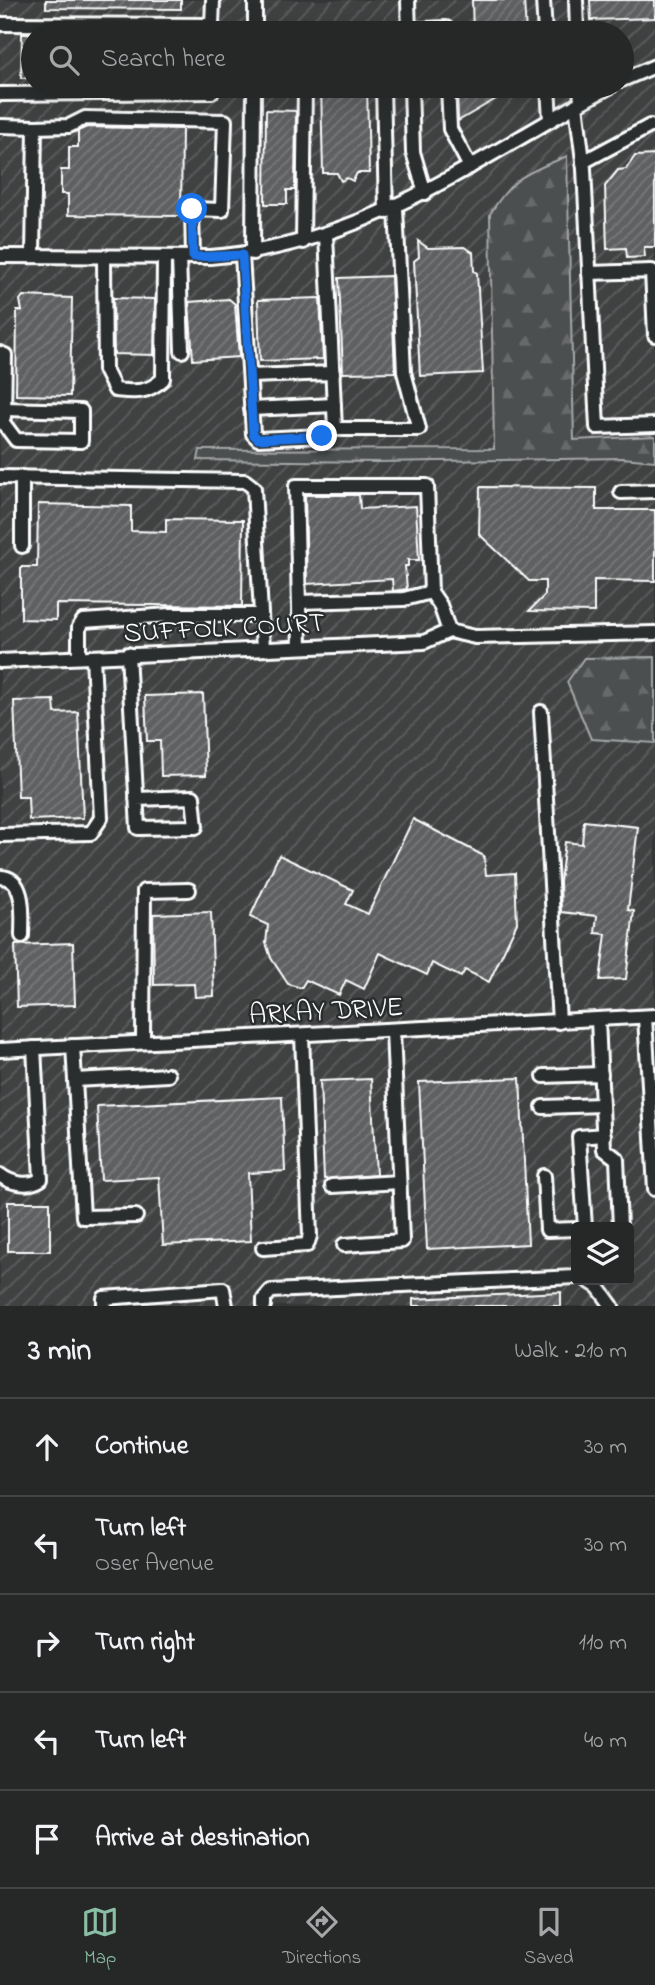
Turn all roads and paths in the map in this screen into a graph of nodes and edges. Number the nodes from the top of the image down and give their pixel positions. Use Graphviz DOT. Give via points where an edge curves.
graph roads {
  1 [pos="213,0"];
  2 [pos="255,0"];
  3 [pos="408,0"];
  4 [pos="543,0"];
  5 [pos="576,0"];
  6 [pos="212,21"];
  7 [pos="255,21"];
  8 [pos="409,21"];
  9 [pos="544,21"];
  10 [pos="577,21"];
  11 [pos="0,24"];
  12 [pos="21,24"];
  13 [pos="655,66"];
  14 [pos="634,75"];
  15 [pos="0,94"];
  16 [pos="21,94"];
  17 [pos="254,98"];
  18 [pos="305,98"];
  19 [pos="384,98"];
  20 [pos="411,98"];
  21 [pos="448,98"];
  22 [pos="549,98"];
  23 [pos="579,98"];
  24 [pos="590,98"];
  25 [pos="579,104"];
  26 [pos="550,120"];
  27 [pos="650,126"];
  28 [pos="0,127"];
  29 [pos="35,127"];
  30 [pos="583,162"];
  31 [pos="470,167"];
  32 [pos="425,193"];
  33 [pos="391,210"];
  34 [pos="326,235"];
  35 [pos="303,242"];
  36 [pos="248,254"];
  37 [pos="0,256"];
  38 [pos="33,256"];
  39 [pos="104,257"];
  40 [pos="164,257"];
  41 [pos="186,257"];
  42 [pos="589,273"];
  43 [pos="655,335"];
  44 [pos="182,351"];
  45 [pos="0,354"];
  46 [pos="332,373"];
  47 [pos="250,376"];
  48 [pos="334,405"];
  49 [pos="4,409"];
  50 [pos="251,409"];
  51 [pos="2,424"];
  52 [pos="655,425"];
  53 [pos="322,436"];
  54 [pos="0,477"];
  55 [pos="22,477"];
  56 [pos="655,491"];
  57 [pos="621,492"];
  58 [pos="22,546"];
  59 [pos="431,592"];
  60 [pos="299,602"];
  61 [pos="261,615"];
  62 [pos="449,631"];
  63 [pos="655,633"];
  64 [pos="300,648"];
  65 [pos="263,649"];
  66 [pos="128,654"];
  67 [pos="79,657"];
  68 [pos="93,657"];
  69 [pos="0,661"];
  70 [pos="541,712"];
  71 [pos="136,799"];
  72 [pos="0,835"];
  73 [pos="0,877"];
  74 [pos="189,890"];
  75 [pos="22,936"];
  76 [pos="650,1016"];
  77 [pos="598,1020"];
  78 [pos="559,1022"];
  79 [pos="393,1030"];
  80 [pos="302,1035"];
  81 [pos="143,1042"];
  82 [pos="73,1046"];
  83 [pos="34,1048"];
  84 [pos="0,1049"];
  85 [pos="601,1073"];
  86 [pos="168,1075"];
  87 [pos="544,1076"];
  88 [pos="75,1080"];
  89 [pos="603,1105"];
  90 [pos="543,1107"];
  91 [pos="604,1135"];
  92 [pos="0,1175"];
  93 [pos="544,1176"];
  94 [pos="399,1182"];
  95 [pos="332,1186"];
  96 [pos="655,1189"];
  97 [pos="136,1216"];
  98 [pos="584,1222"];
  99 [pos="620,1222"];
  100 [pos="571,1229"];
  101 [pos="344,1245"];
  102 [pos="263,1248"];
  103 [pos="571,1277"];
  104 [pos="595,1285"];
  105 [pos="104,1306"];
  106 [pos="226,1306"];
  107 [pos="264,1306"];
  108 [pos="612,1306"];
  1 -- 6 [label="street"];
  2 -- 7 [label="street"];
  3 -- 8 [label="street"];
  4 -- 9 [label="street"];
  5 -- 10 [label="street"];
  11 -- 12 [label="street"];
  13 -- 14 [label="street"];
  15 -- 16 [label="street"];
  17 -- 36 [label="street"];
  18 -- 35 [label="street"];
  19 -- 33 [label="street"];
  20 -- 32 [label="street" via="413,152"];
  21 -- 31 [label="street" via="450,129"];
  22 -- 26 [label="street"];
  23 -- 25 [label="street"];
  24 -- 25 [label="street"];
  25 -- 26 [label="street"];
  25 -- 30 [label="street"];
  26 -- 31 [label="street"];
  27 -- 30 [label="street"];
  28 -- 29 [label="street"];
  29 -- 38 [label="street"];
  29 -- 41 [label="street" via="69,126 85,118 225,121 222,210 192,209"];
  30 -- 42 [label="street"];
  31 -- 32 [label="street"];
  32 -- 33 [label="street"];
  33 -- 34 [label="street"];
  33 -- 48 [label="street" via="404,372 419,429 335,429"];
  34 -- 35 [label="street"];
  34 -- 46 [label="street"];
  35 -- 36 [label="street"];
  36 -- 41 [label="street"];
  36 -- 47 [label="street"];
  37 -- 38 [label="street"];
  38 -- 39 [label="street"];
  39 -- 40 [label="street"];
  39 -- 40 [label="street" via="104,370 115,390 141,393 163,379"];
  40 -- 41 [label="street"];
  41 -- 44 [label="street"];
  42 -- 43 [label="street" via="652,271"];
  42 -- 52 [label="street" via="597,427"];
  45 -- 49 [label="street" via="5,355"];
  46 -- 47 [label="street"];
  46 -- 48 [label="street"];
  47 -- 50 [label="street"];
  48 -- 50 [label="street"];
  49 -- 51 [label="street"];
  49 -- 51 [label="street" via="81,411 81,441 16,440"];
  50 -- 53 [label="street" via="253,434 258,439"];
  54 -- 55 [label="street"];
  55 -- 58 [label="street"];
  55 -- 61 [label="street" via="245,481 254,488"];
  56 -- 57 [label="street"];
  59 -- 60 [label="street" via="404,599"];
  59 -- 60 [label="street" via="427,486 296,486"];
  59 -- 62 [label="street"];
  60 -- 64 [label="street"];
  61 -- 65 [label="street"];
  61 -- 67 [label="street" via="83,621"];
  62 -- 63 [label="street" via="475,638"];
  62 -- 64 [label="street, SUFFOLK COURT" via="424,642"];
  64 -- 65 [label="street, SUFFOLK COURT"];
  65 -- 66 [label="street, SUFFOLK COURT"];
  66 -- 68 [label="street, SUFFOLK COURT"];
  66 -- 71 [label="street"];
  67 -- 68 [label="street, SUFFOLK COURT"];
  67 -- 69 [label="street, SUFFOLK COURT"];
  68 -- 72 [label="street" via="101,818 91,832"];
  70 -- 78 [label="street"];
  71 -- 71 [label="street" via="138,828 196,827 193,797"];
  73 -- 75 [label="street" via="11,880 19,890"];
  74 -- 81 [label="street" via="144,891"];
  76 -- 77 [label="street, ARKAY DRIVE"];
  76 -- 96 [label="street"];
  77 -- 78 [label="street, ARKAY DRIVE"];
  77 -- 85 [label="street"];
  78 -- 79 [label="street, ARKAY DRIVE"];
  79 -- 80 [label="street, ARKAY DRIVE"];
  79 -- 94 [label="street"];
  80 -- 81 [label="street, ARKAY DRIVE"];
  80 -- 102 [label="street" via="310,1236 307,1245"];
  81 -- 82 [label="street, ARKAY DRIVE"];
  82 -- 83 [label="street, ARKAY DRIVE"];
  82 -- 88 [label="street"];
  83 -- 84 [label="street, ARKAY DRIVE"];
  83 -- 92 [label="street" via="41,1178 31,1184 7,1181"];
  85 -- 87 [label="street"];
  85 -- 89 [label="street"];
  86 -- 88 [label="street"];
  88 -- 97 [label="street" via="83,1217"];
  89 -- 90 [label="street"];
  89 -- 91 [label="street"];
  91 -- 98 [label="street" via="579,1137"];
  91 -- 99 [label="street" via="604,1149 617,1158"];
  93 -- 100 [label="street" via="547,1230"];
  94 -- 95 [label="street"];
  94 -- 101 [label="street" via="402,1241"];
  103 -- 107 [label="street" via="271,1291"];
  104 -- 108 [label="street"];
  105 -- 106 [label="street" via="104,1298 223,1289"];
}
